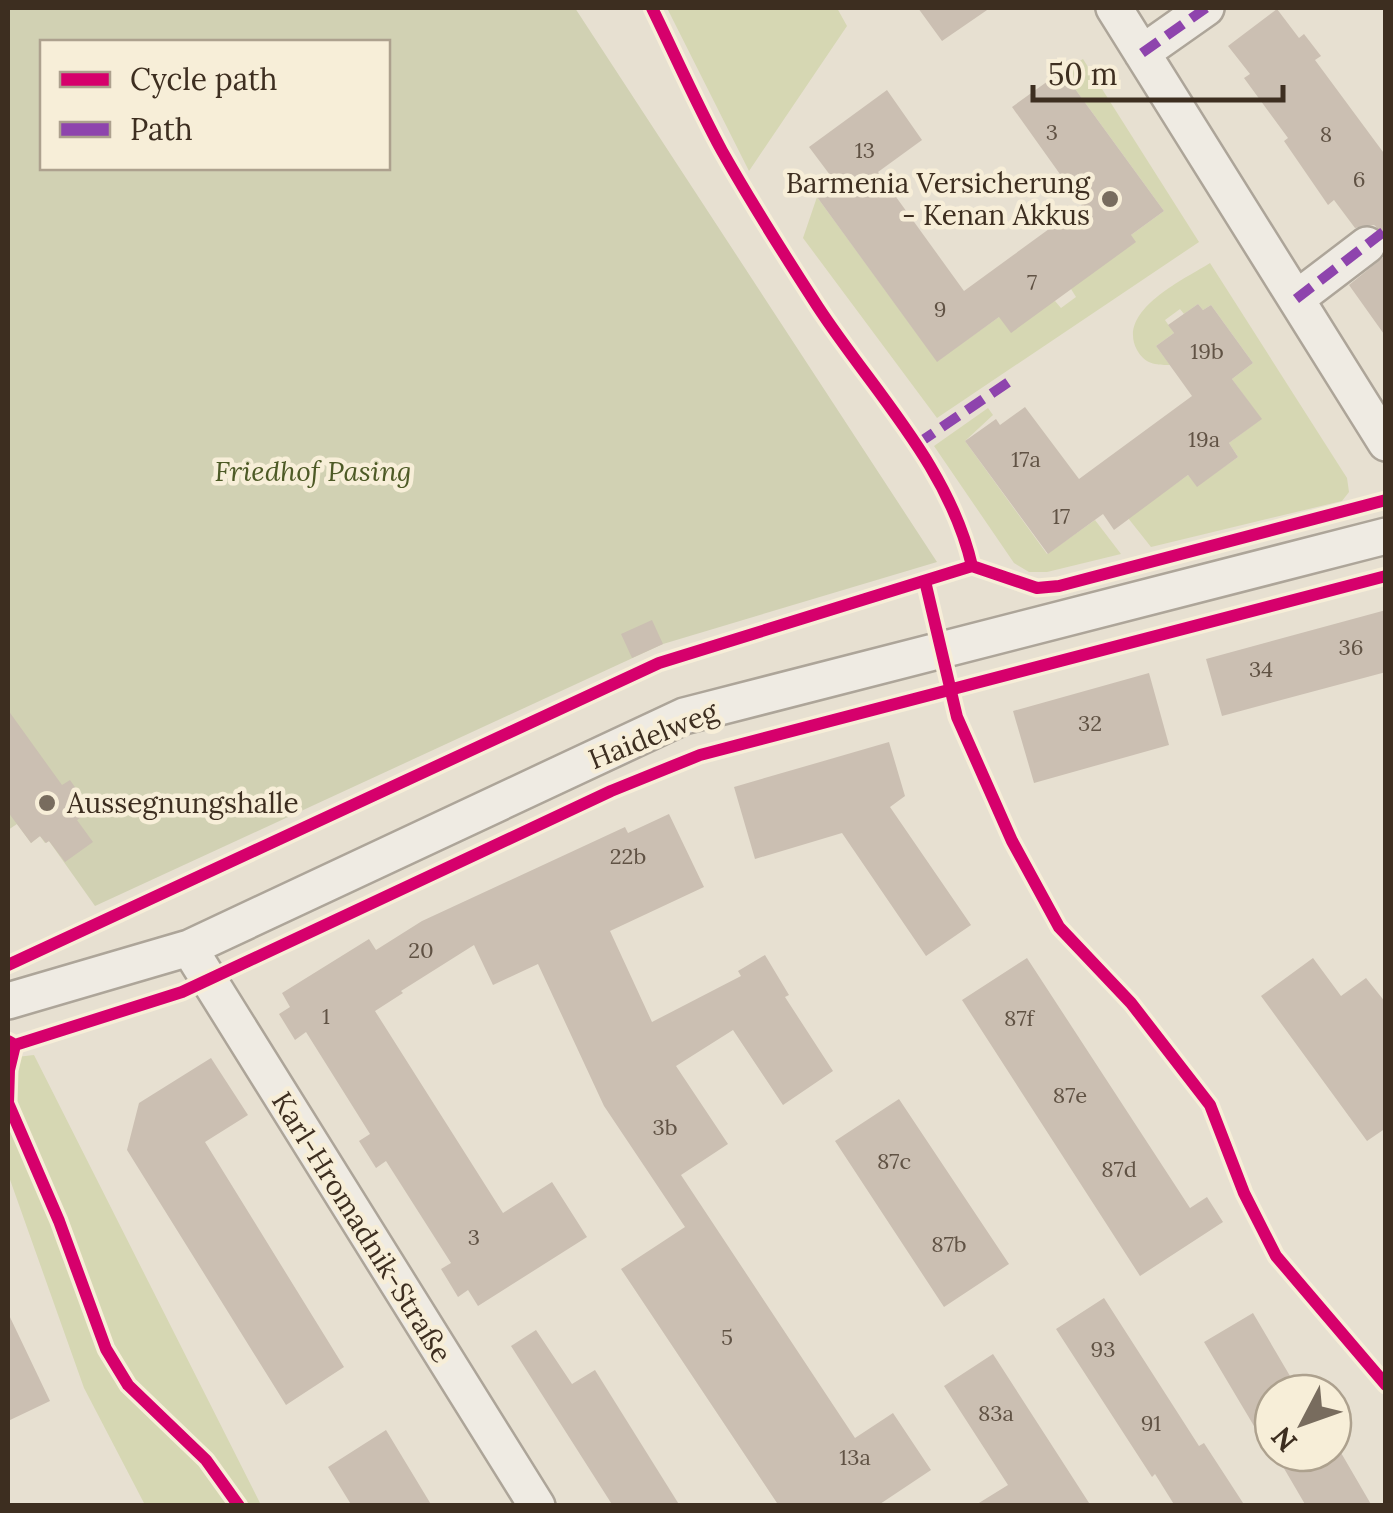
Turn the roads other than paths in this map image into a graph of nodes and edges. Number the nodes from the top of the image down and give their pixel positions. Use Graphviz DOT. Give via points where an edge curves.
graph roads {
  1 [pos="1114,8"];
  2 [pos="1206,8"];
  3 [pos="1142,52"];
  4 [pos="1367,245"];
  5 [pos="1296,299"];
  6 [pos="1386,443"];
  7 [pos="1386,536"];
  8 [pos="189,948"];
  9 [pos="8,1002"];
  10 [pos="537,1506"];
  1 -- 3 [label="street"];
  2 -- 3 [label="street"];
  3 -- 5 [label="street"];
  4 -- 5 [label="street"];
  5 -- 6 [label="street"];
  7 -- 8 [label="street, Haidelweg" via="684,716"];
  8 -- 9 [label="street, Haidelweg"];
  8 -- 10 [label="street, Karl-Hromadnik-Straße"];
}
